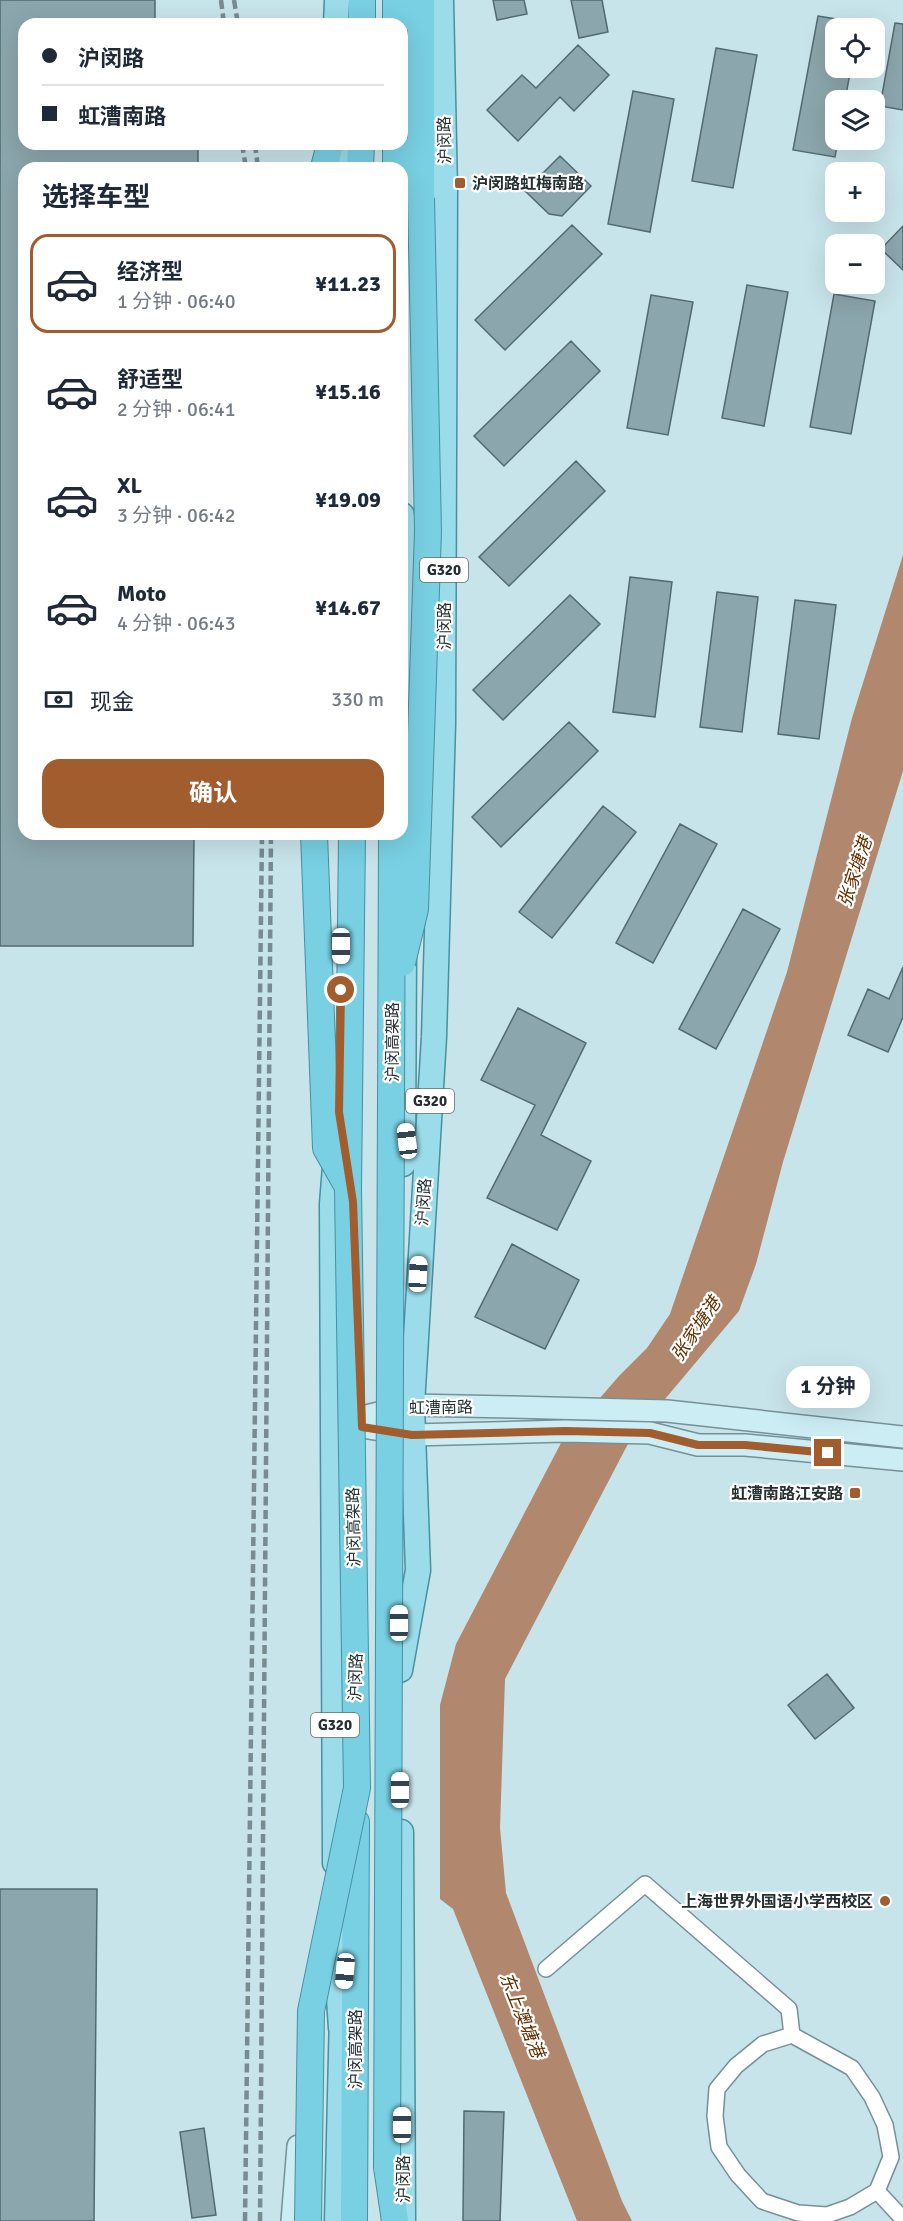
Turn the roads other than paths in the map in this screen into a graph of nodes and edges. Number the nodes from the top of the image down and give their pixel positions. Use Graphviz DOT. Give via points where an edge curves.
graph roads {
  1 [pos="337,0"];
  2 [pos="358,0"];
  3 [pos="362,0"];
  4 [pos="396,0"];
  5 [pos="402,0"];
  6 [pos="421,0"];
  7 [pos="441,0"];
  8 [pos="336,18"];
  9 [pos="356,18"];
  10 [pos="362,18"];
  11 [pos="396,18"];
  12 [pos="401,18"];
  13 [pos="408,118"];
  14 [pos="408,169"];
  15 [pos="411,193"];
  16 [pos="314,840"];
  17 [pos="341,840"];
  18 [pos="352,840"];
  19 [pos="392,840"];
  20 [pos="404,840"];
  21 [pos="436,949"];
  22 [pos="392,1004"];
  23 [pos="405,1045"];
  24 [pos="339,1112"];
  25 [pos="404,1119"];
  26 [pos="348,1189"];
  27 [pos="419,1252"];
  28 [pos="405,1406"];
  29 [pos="362,1422"];
  30 [pos="335,1423"];
  31 [pos="405,1435"];
  32 [pos="903,1437"];
  33 [pos="903,1460"];
  34 [pos="357,1788"];
  35 [pos="546,1969"];
  36 [pos="311,2011"];
  37 [pos="341,2028"];
  38 [pos="792,2035"];
  39 [pos="387,2167"];
  40 [pos="877,2191"];
  41 [pos="903,2219"];
  42 [pos="292,2221"];
  43 [pos="308,2221"];
  44 [pos="337,2221"];
  45 [pos="354,2221"];
  46 [pos="386,2221"];
  47 [pos="394,2221"];
  48 [pos="403,2221"];
  1 -- 8 [label="main road"];
  2 -- 9 [label="main road"];
  3 -- 10 [label="highway"];
  4 -- 11 [label="highway"];
  5 -- 12 [label="main road"];
  6 -- 13 [label="highway"];
  7 -- 21 [label="main road, 沪闵路 / G320" via="445,190 443,724"];
  14 -- 15 [label="highway"];
  15 -- 22 [label="highway, bridge" via="428,531 415,909"];
  16 -- 26 [label="highway, bridge" via="326,1148"];
  17 -- 24 [label="main road, 沪闵路 / G320"];
  18 -- 26 [label="highway, 沪闵高架路, bridge"];
  19 -- 22 [label="highway, 沪闵高架路, bridge"];
  20 -- 23 [label="main road, 沪闵路 / G320"];
  21 -- 23 [label="main road"];
  21 -- 27 [label="main road, 沪闵路 / G320"];
  22 -- 39 [label="highway, 沪闵高架路, bridge"];
  23 -- 25 [label="main road, 沪闵路 / G320"];
  24 -- 29 [label="main road, 沪闵路" via="353,1202"];
  24 -- 30 [label="main road, 沪闵路 / G320" via="332,1204"];
  25 -- 27 [label="main road, 沪闵路 / G320"];
  25 -- 28 [label="main road, 沪闵路 / G320"];
  26 -- 34 [label="highway, 沪闵高架路, bridge"];
  27 -- 28 [label="main road, 沪闵路 / G320"];
  28 -- 29 [label="main road, 虹漕南路"];
  28 -- 31 [label="main road, 沪闵路 / G320"];
  28 -- 32 [label="main road, 虹漕南路" via="667,1411"];
  29 -- 30 [label="main road, 虹漕南路"];
  29 -- 31 [label="main road, 虹漕南路"];
  29 -- 37 [label="main road, 沪闵路"];
  30 -- 37 [label="main road, 沪闵路 / G320" via="334,1939"];
  31 -- 33 [label="main road, 虹漕南路" via="650,1433 698,1445 745,1445"];
  31 -- 48 [label="main road, 沪闵路 / G320" via="418,1570 400,1670"];
  34 -- 36 [label="highway, bridge"];
  34 -- 45 [label="highway, 沪闵高架路, bridge"];
  35 -- 38 [label="street" via="645,1884 789,2009"];
  36 -- 42 [label="main road, bridge"];
  36 -- 43 [label="highway, bridge"];
  37 -- 44 [label="main road, 沪闵路 / G320"];
  38 -- 40 [label="street" via="852,2068 872,2097 885,2125 891,2157"];
  38 -- 40 [label="street" via="763,2044 717,2089 719,2147 762,2201 798,2213 826,2215"];
  39 -- 46 [label="highway, 沪闵高架路"];
  39 -- 47 [label="highway"];
  40 -- 41 [label="street"];
}
